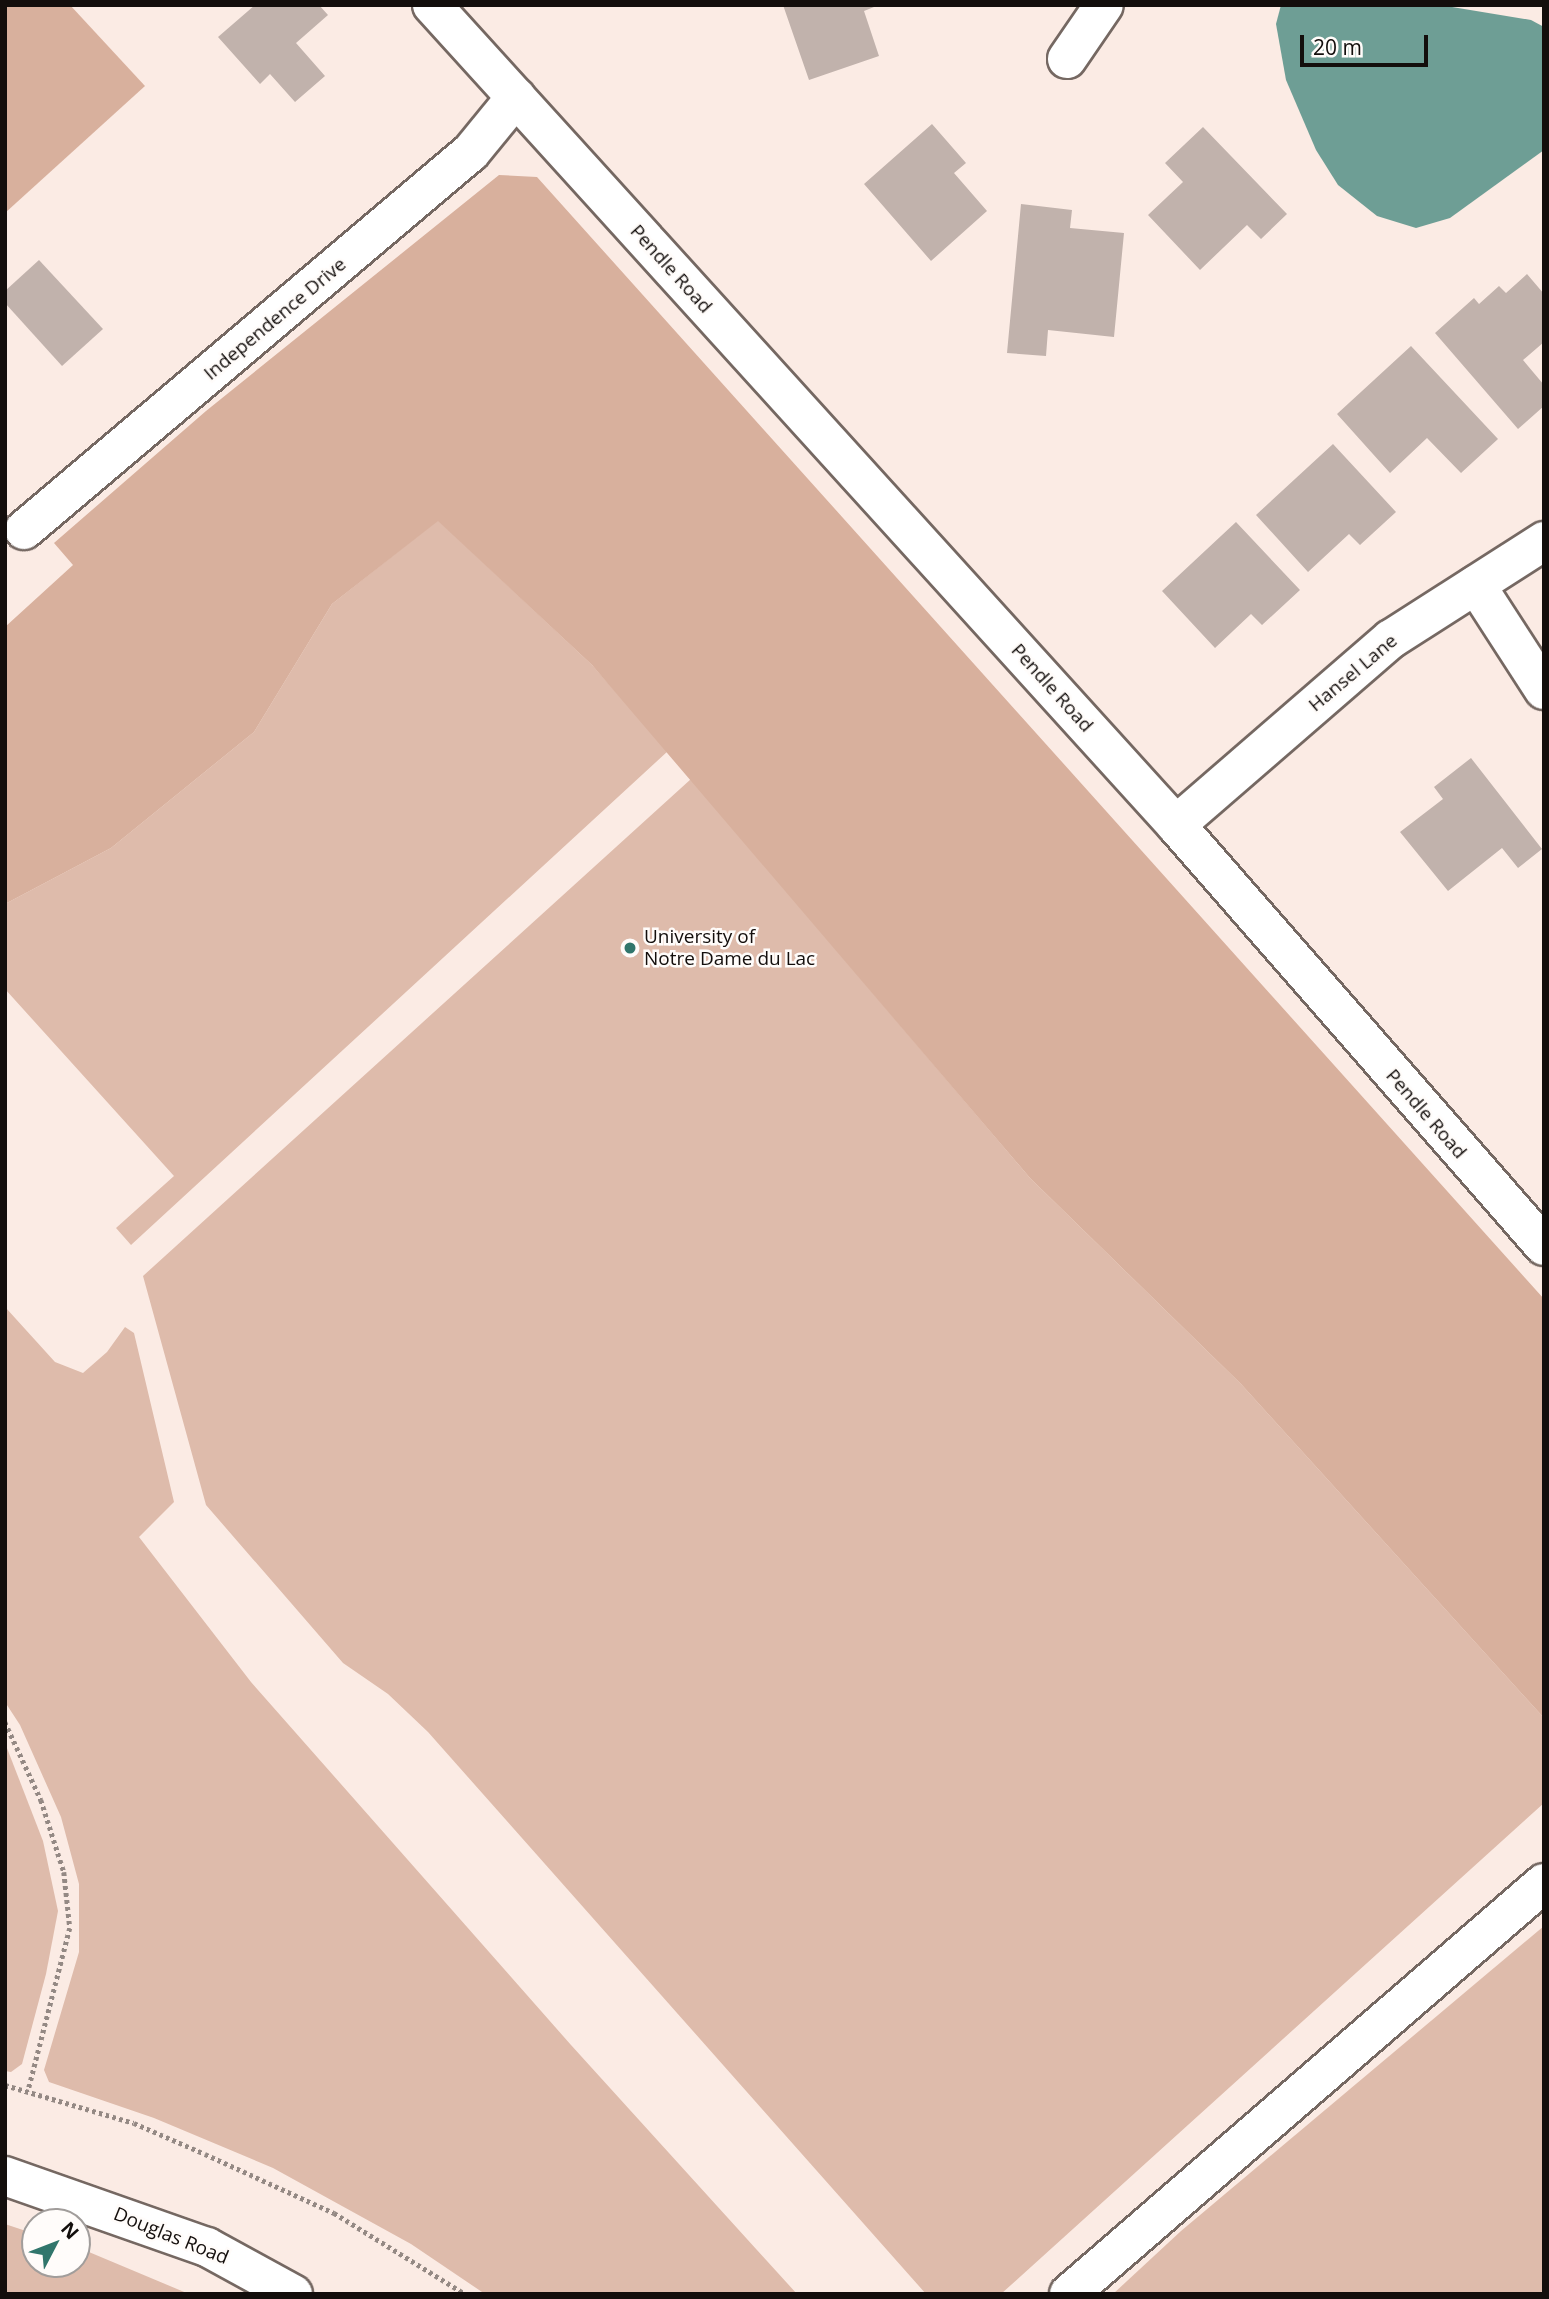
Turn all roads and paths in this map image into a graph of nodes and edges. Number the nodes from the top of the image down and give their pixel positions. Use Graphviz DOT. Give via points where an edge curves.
graph roads {
  1 [pos="432,5"];
  2 [pos="1104,5"];
  3 [pos="1067,59"];
  4 [pos="516,97"];
  5 [pos="24,530"];
  6 [pos="1544,541"];
  7 [pos="1476,585"];
  8 [pos="1544,690"];
  9 [pos="1177,825"];
  10 [pos="1544,1246"];
  11 [pos="5,1722"];
  12 [pos="1544,1883"];
  13 [pos="5,2085"];
  14 [pos="27,2091"];
  15 [pos="5,2176"];
  16 [pos="293,2294"];
  17 [pos="465,2294"];
  18 [pos="1069,2294"];
  1 -- 4 [label="street, Pendle Road"];
  2 -- 3 [label="street"];
  4 -- 5 [label="street, Independence Drive" via="471,152"];
  4 -- 9 [label="street, Pendle Road"];
  6 -- 7 [label="street, Hansel Lane"];
  7 -- 8 [label="street"];
  7 -- 9 [label="street, Hansel Lane" via="1391,639"];
  9 -- 10 [label="street, Pendle Road"];
  11 -- 14 [label="path" via="41,1800 64,1872 70,1928"];
  12 -- 18 [label="street"];
  13 -- 14 [label="path"];
  14 -- 17 [label="path" via="134,2123 334,2213"];
  15 -- 16 [label="street, Douglas Road" via="207,2247"];
}
